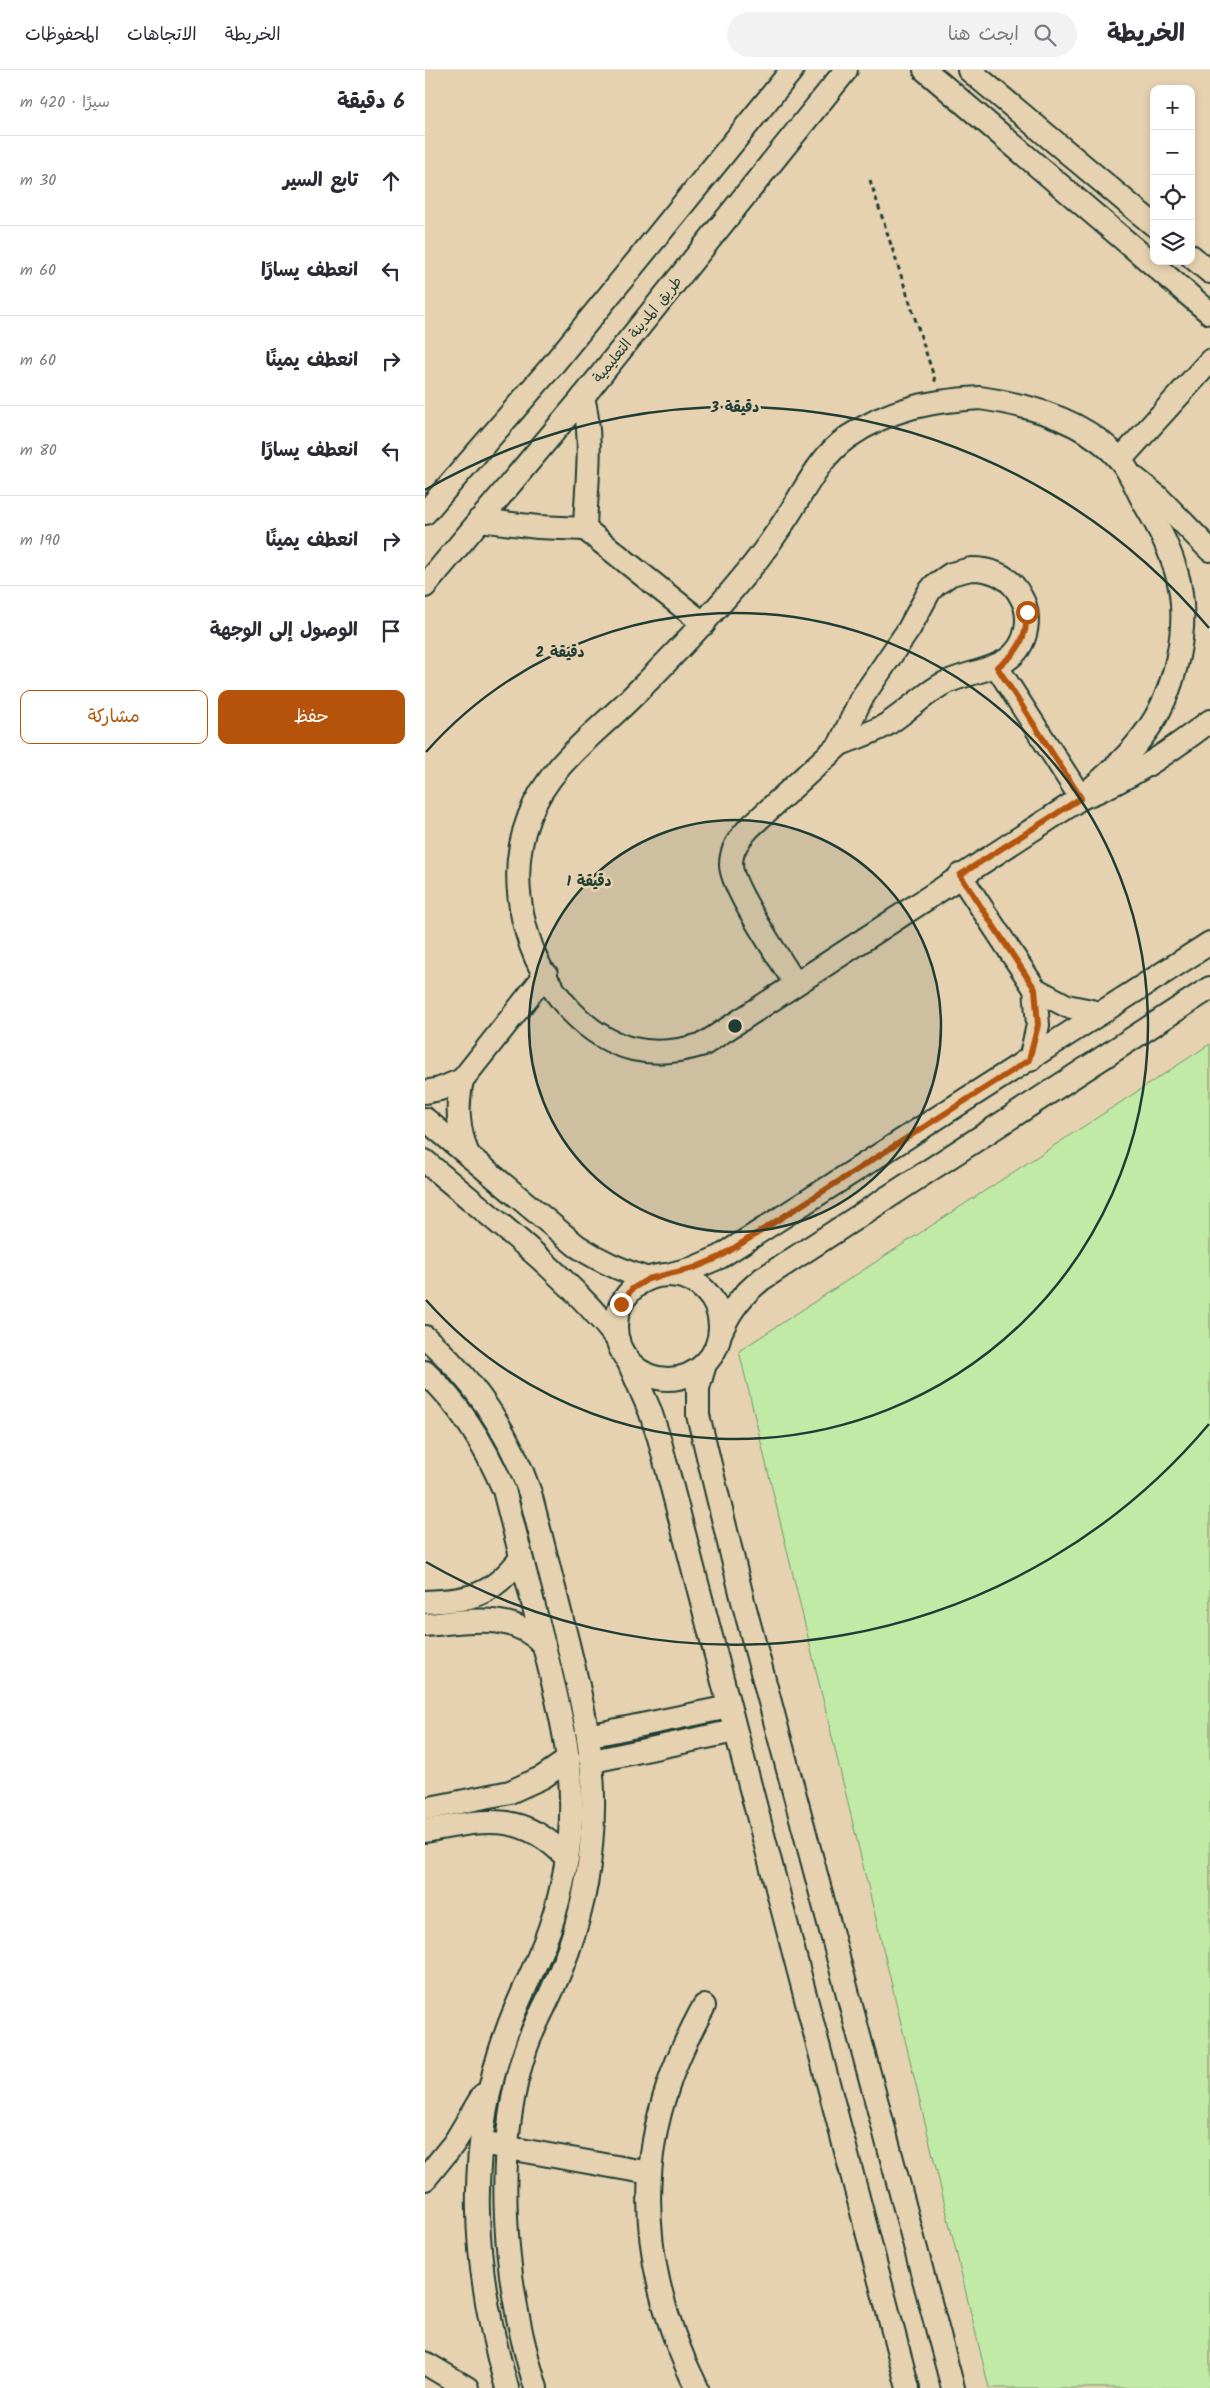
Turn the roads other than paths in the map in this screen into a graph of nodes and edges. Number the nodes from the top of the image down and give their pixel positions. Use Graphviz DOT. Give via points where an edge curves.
graph roads {
  1 [pos="792,70"];
  2 [pos="846,70"];
  3 [pos="925,70"];
  4 [pos="969,70"];
  5 [pos="1150,222"];
  6 [pos="1195,259"];
  7 [pos="1210,272"];
  8 [pos="1210,313"];
  9 [pos="1210,360"];
  10 [pos="583,397"];
  11 [pos="1123,465"];
  12 [pos="425,513"];
  13 [pos="479,520"];
  14 [pos="585,529"];
  15 [pos="1210,550"];
  16 [pos="425,586"];
  17 [pos="704,624"];
  18 [pos="997,667"];
  19 [pos="1210,721"];
  20 [pos="840,744"];
  21 [pos="1081,798"];
  22 [pos="960,875"];
  23 [pos="1210,943"];
  24 [pos="546,974"];
  25 [pos="795,983"];
  26 [pos="1210,988"];
  27 [pos="1035,989"];
  28 [pos="1101,1014"];
  29 [pos="1029,1060"];
  30 [pos="462,1080"];
  31 [pos="425,1092"];
  32 [pos="425,1119"];
  33 [pos="468,1155"];
  34 [pos="425,1161"];
  35 [pos="657,1277"];
  36 [pos="719,1334"];
  37 [pos="425,1337"];
  38 [pos="623,1349"];
  39 [pos="705,1364"];
  40 [pos="425,1372"];
  41 [pos="471,1385"];
  42 [pos="455,1403"];
  43 [pos="521,1558"];
  44 [pos="425,1602"];
  45 [pos="425,1625"];
  46 [pos="544,1645"];
  47 [pos="580,1692"];
  48 [pos="557,1697"];
  49 [pos="729,1707"];
  50 [pos="735,1731"];
  51 [pos="588,1736"];
  52 [pos="569,1760"];
  53 [pos="593,1760"];
  54 [pos="425,1809"];
  55 [pos="425,1831"];
  56 [pos="567,1858"];
  57 [pos="704,2006"];
  58 [pos="493,2076"];
  59 [pos="482,2142"];
  60 [pos="507,2149"];
  61 [pos="650,2173"];
  62 [pos="425,2179"];
  63 [pos="425,2362"];
  64 [pos="467,2388"];
  65 [pos="507,2388"];
  66 [pos="536,2388"];
  67 [pos="697,2388"];
  68 [pos="908,2388"];
  69 [pos="953,2388"];
  1 -- 12 [label="street" via="551,367"];
  2 -- 10 [label="street, طريق المدينة التعليمية"];
  3 -- 8 [label="street"];
  4 -- 5 [label="street"];
  6 -- 7 [label="street"];
  9 -- 11 [label="street"];
  10 -- 13 [label="street, طريق المدينة التعليمية"];
  10 -- 14 [label="street" via="590,438"];
  11 -- 15 [label="street"];
  11 -- 17 [label="street" via="1090,435 1056,416 1028,407 980,398 941,400 891,413 854,433 829,453 808,479 790,512 746,574"];
  11 -- 21 [label="street" via="1161,531 1177,572 1183,614 1179,657 1165,698 1144,735 1116,767"];
  13 -- 14 [label="street"];
  13 -- 16 [label="street, طريق المدينة التعليمية"];
  14 -- 17 [label="street"];
  17 -- 24 [label="street" via="553,773 539,794 521,841 518,892 530,941"];
  18 -- 20 [label="street" via="953,679 884,726"];
  18 -- 20 [label="street" via="1014,654 1025,634 1027,612 1023,601 1011,582 991,571 971,569 951,574 929,592 909,629 861,698"];
  18 -- 21 [label="street"];
  19 -- 21 [label="street" via="1137,773"];
  20 -- 25 [label="street" via="749,828 732,853 731,866 737,886"];
  21 -- 22 [label="street"];
  22 -- 25 [label="street"];
  22 -- 27 [label="street"];
  23 -- 28 [label="street"];
  24 -- 25 [label="street" via="565,1004 598,1034 618,1045 661,1053 704,1044"];
  24 -- 30 [label="street"];
  26 -- 36 [label="street" via="762,1279 743,1294"];
  27 -- 28 [label="street" via="1067,1006"];
  27 -- 29 [label="street" via="1038,1025"];
  28 -- 29 [label="street"];
  29 -- 35 [label="street" via="720,1257 694,1268"];
  30 -- 31 [label="street"];
  30 -- 33 [label="street" via="459,1125"];
  32 -- 33 [label="street"];
  33 -- 35 [label="street" via="577,1246 615,1267"];
  34 -- 38 [label="street" via="559,1275 586,1302"];
  35 -- 36 [label="street" via="684,1277 701,1286 719,1315"];
  35 -- 38 [label="street" via="632,1289 621,1304 616,1322"];
  36 -- 39 [label="street" via="714,1352"];
  37 -- 41 [label="street"];
  38 -- 39 [label="street" via="641,1371 655,1377 671,1379 686,1376"];
  38 -- 49 [label="street" via="659,1438"];
  39 -- 69 [label="street" via="698,1388 698,1415 743,1601"];
  40 -- 42 [label="street"];
  41 -- 42 [label="street"];
  41 -- 47 [label="street" via="500,1425 522,1470"];
  42 -- 43 [label="street" via="491,1459"];
  43 -- 44 [label="street" via="509,1574 489,1591 467,1598"];
  43 -- 46 [label="street"];
  45 -- 46 [label="street" via="500,1620 529,1631"];
  46 -- 48 [label="street"];
  47 -- 48 [label="street"];
  47 -- 51 [label="street"];
  48 -- 52 [label="street"];
  49 -- 50 [label="street"];
  49 -- 51 [label="street"];
  50 -- 53 [label="street"];
  50 -- 68 [label="street"];
  51 -- 53 [label="street"];
  52 -- 54 [label="street" via="543,1777 510,1792"];
  52 -- 56 [label="street" via="571,1809"];
  53 -- 60 [label="street" via="593,1828 581,1905 564,1961 525,2049 513,2099"];
  55 -- 56 [label="street" via="472,1823 507,1822 540,1834"];
  56 -- 58 [label="street" via="556,1911 507,2030"];
  57 -- 61 [label="street" via="667,2087 656,2129"];
  58 -- 59 [label="street"];
  58 -- 62 [label="street" via="455,2142"];
  59 -- 60 [label="street"];
  59 -- 65 [label="street" via="478,2234 483,2287"];
  60 -- 61 [label="street"];
  60 -- 66 [label="street" via="507,2236 511,2278 517,2319"];
  61 -- 67 [label="street" via="650,2230 658,2287 668,2324"];
  63 -- 64 [label="street"];
}
